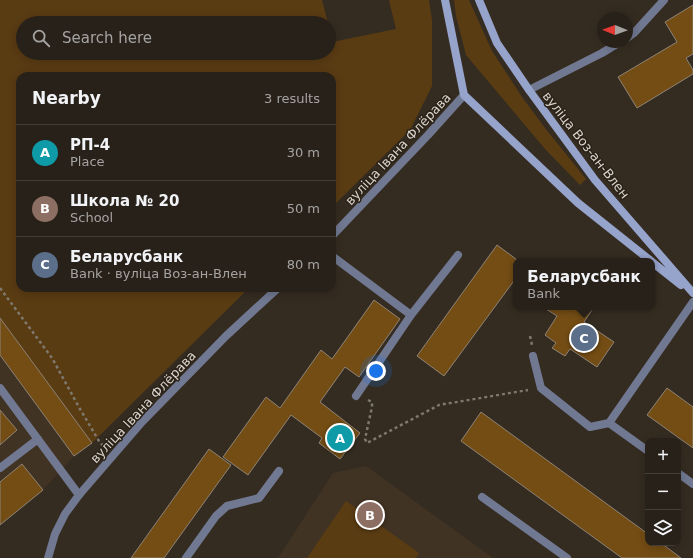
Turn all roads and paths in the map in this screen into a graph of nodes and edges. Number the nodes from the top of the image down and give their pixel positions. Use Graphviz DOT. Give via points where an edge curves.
graph roads {
  1 [pos="445,0"];
  2 [pos="479,0"];
  3 [pos="664,0"];
  4 [pos="633,34"];
  5 [pos="610,48"];
  6 [pos="528,90"];
  7 [pos="464,95"];
  8 [pos="336,232"];
  9 [pos="458,254"];
  10 [pos="646,258"];
  11 [pos="336,259"];
  12 [pos="655,265"];
  13 [pos="0,288"];
  14 [pos="274,292"];
  15 [pos="693,294"];
  16 [pos="693,302"];
  17 [pos="410,315"];
  18 [pos="533,356"];
  19 [pos="540,388"];
  20 [pos="0,390"];
  21 [pos="356,396"];
  22 [pos="609,423"];
  23 [pos="38,439"];
  24 [pos="645,449"];
  25 [pos="113,456"];
  26 [pos="0,468"];
  27 [pos="279,471"];
  28 [pos="679,474"];
  29 [pos="693,484"];
  30 [pos="78,495"];
  31 [pos="482,497"];
  32 [pos="48,558"];
  33 [pos="186,558"];
  34 [pos="567,558"];
  1 -- 7 [label="main road"];
  2 -- 6 [label="main road, вуліца Воз-ан-Влен" via="497,43"];
  3 -- 4 [label="street"];
  5 -- 6 [label="street"];
  6 -- 15 [label="main road, вуліца Воз-ан-Влен" via="595,180"];
  7 -- 8 [label="street, вуліца Івана Флёрава"];
  7 -- 10 [label="main road, вуліца Воз-ан-Влен" via="578,203"];
  9 -- 17 [label="street"];
  11 -- 17 [label="street"];
  12 -- 15 [label="main road, вуліца Воз-ан-Влен"];
  13 -- 25 [label="path" via="52,358 99,441"];
  14 -- 25 [label="street, вуліца Івана Флёрава" via="220,342 142,422"];
  16 -- 22 [label="street"];
  17 -- 21 [label="street"];
  18 -- 19 [label="street"];
  19 -- 21 [label="path" via="440,406 366,443 372,402"];
  19 -- 22 [label="street" via="590,427"];
  20 -- 23 [label="street"];
  22 -- 24 [label="street"];
  23 -- 26 [label="street"];
  23 -- 30 [label="street"];
  25 -- 30 [label="street, вуліца Івана Флёрава"];
  27 -- 33 [label="street" via="259,498 227,506 216,516"];
  28 -- 29 [label="street"];
  30 -- 32 [label="street, вуліца Івана Флёрава" via="55,534"];
  31 -- 34 [label="street"];
}
